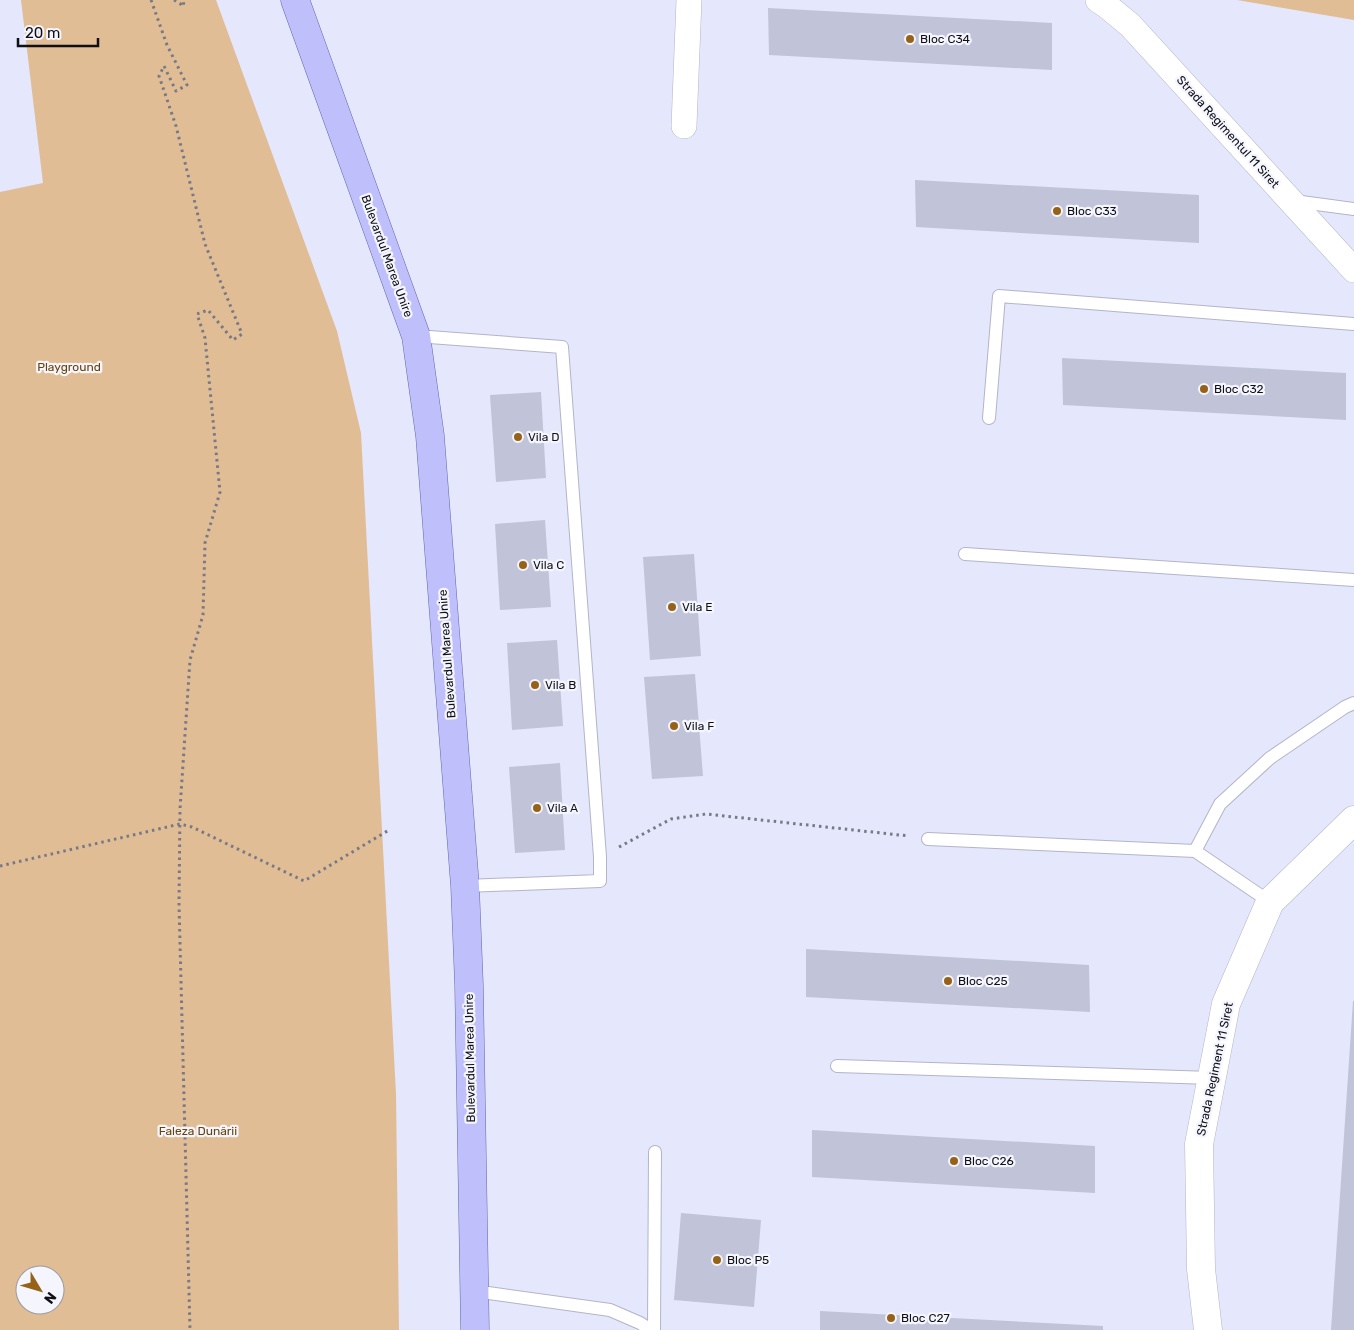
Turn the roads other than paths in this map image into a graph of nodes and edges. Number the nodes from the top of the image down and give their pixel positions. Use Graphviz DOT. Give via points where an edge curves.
graph roads {
  1 [pos="295,0"];
  2 [pos="689,0"];
  3 [pos="1098,0"];
  4 [pos="684,126"];
  5 [pos="1291,201"];
  6 [pos="1354,209"];
  7 [pos="1354,270"];
  8 [pos="1354,324"];
  9 [pos="416,336"];
  10 [pos="989,418"];
  11 [pos="964,554"];
  12 [pos="1354,580"];
  13 [pos="1354,703"];
  14 [pos="1354,820"];
  15 [pos="928,839"];
  16 [pos="1195,851"];
  17 [pos="465,886"];
  18 [pos="1270,902"];
  19 [pos="838,1066"];
  20 [pos="1212,1078"];
  21 [pos="654,1152"];
  22 [pos="474,1291"];
  23 [pos="475,1330"];
  24 [pos="653,1330"];
  25 [pos="1208,1330"];
  1 -- 9 [label="main road, Bulevardul Marea Unire"];
  2 -- 4 [label="street"];
  3 -- 5 [label="street, Strada Regimentul 11 Siret" via="1130,25"];
  5 -- 6 [label="lane"];
  5 -- 7 [label="street, Strada Regimentul 11 Siret"];
  8 -- 10 [label="lane" via="999,296"];
  9 -- 17 [label="main road, Bulevardul Marea Unire" via="430,436"];
  9 -- 17 [label="lane" via="562,347 600,881"];
  11 -- 12 [label="lane"];
  13 -- 16 [label="lane" via="1270,758 1227,797"];
  14 -- 18 [label="street, Strada Regiment 11 Siret"];
  15 -- 16 [label="lane"];
  16 -- 18 [label="lane"];
  17 -- 22 [label="main road, Bulevardul Marea Unire"];
  18 -- 20 [label="street, Strada Regiment 11 Siret" via="1226,1004"];
  19 -- 20 [label="lane"];
  20 -- 25 [label="street, Strada Regiment 11 Siret" via="1199,1144 1201,1268"];
  21 -- 24 [label="lane"];
  22 -- 23 [label="main road, Bulevardul Marea Unire"];
  22 -- 24 [label="lane" via="610,1310"];
}
